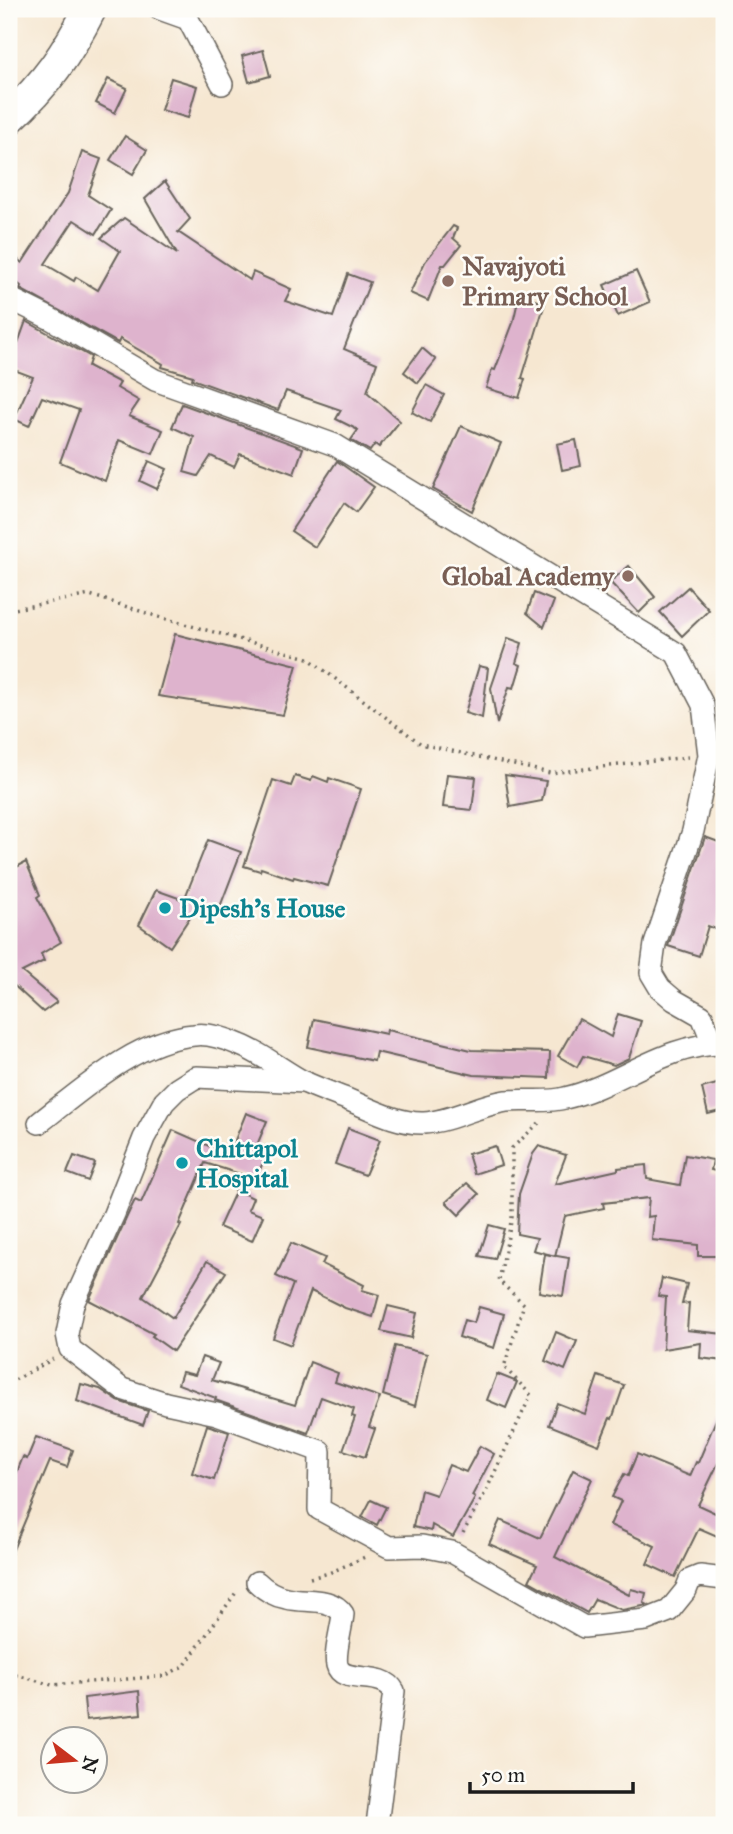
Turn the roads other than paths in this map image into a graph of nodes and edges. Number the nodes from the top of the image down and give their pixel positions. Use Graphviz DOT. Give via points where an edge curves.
graph roads {
  1 [pos="90,9"];
  2 [pos="160,9"];
  3 [pos="222,83"];
  4 [pos="9,118"];
  5 [pos="9,298"];
  6 [pos="717,754"];
  7 [pos="719,1043"];
  8 [pos="305,1082"];
  9 [pos="39,1123"];
  10 [pos="724,1579"];
  11 [pos="257,1583"];
  12 [pos="377,1825"];
  1 -- 4 [label="highway" via="50,77"];
  2 -- 3 [label="street" via="188,19"];
  5 -- 6 [label="street" via="155,380 335,445 676,653 702,705"];
  6 -- 7 [label="street" via="655,944 651,973 660,988 702,1016"];
  7 -- 8 [label="street" via="654,1059 564,1099 505,1101 423,1123 383,1114"];
  8 -- 9 [label="street" via="242,1045 196,1034 122,1061"];
  8 -- 10 [label="street" via="196,1077 164,1102 73,1304 66,1334 70,1349 122,1389 217,1414 320,1451 319,1509 389,1547 422,1546 452,1552 584,1627 646,1619 669,1611 690,1580 700,1576"];
  11 -- 12 [label="street" via="286,1598 339,1608 343,1614 336,1664 340,1671 383,1679 394,1690"];
}
